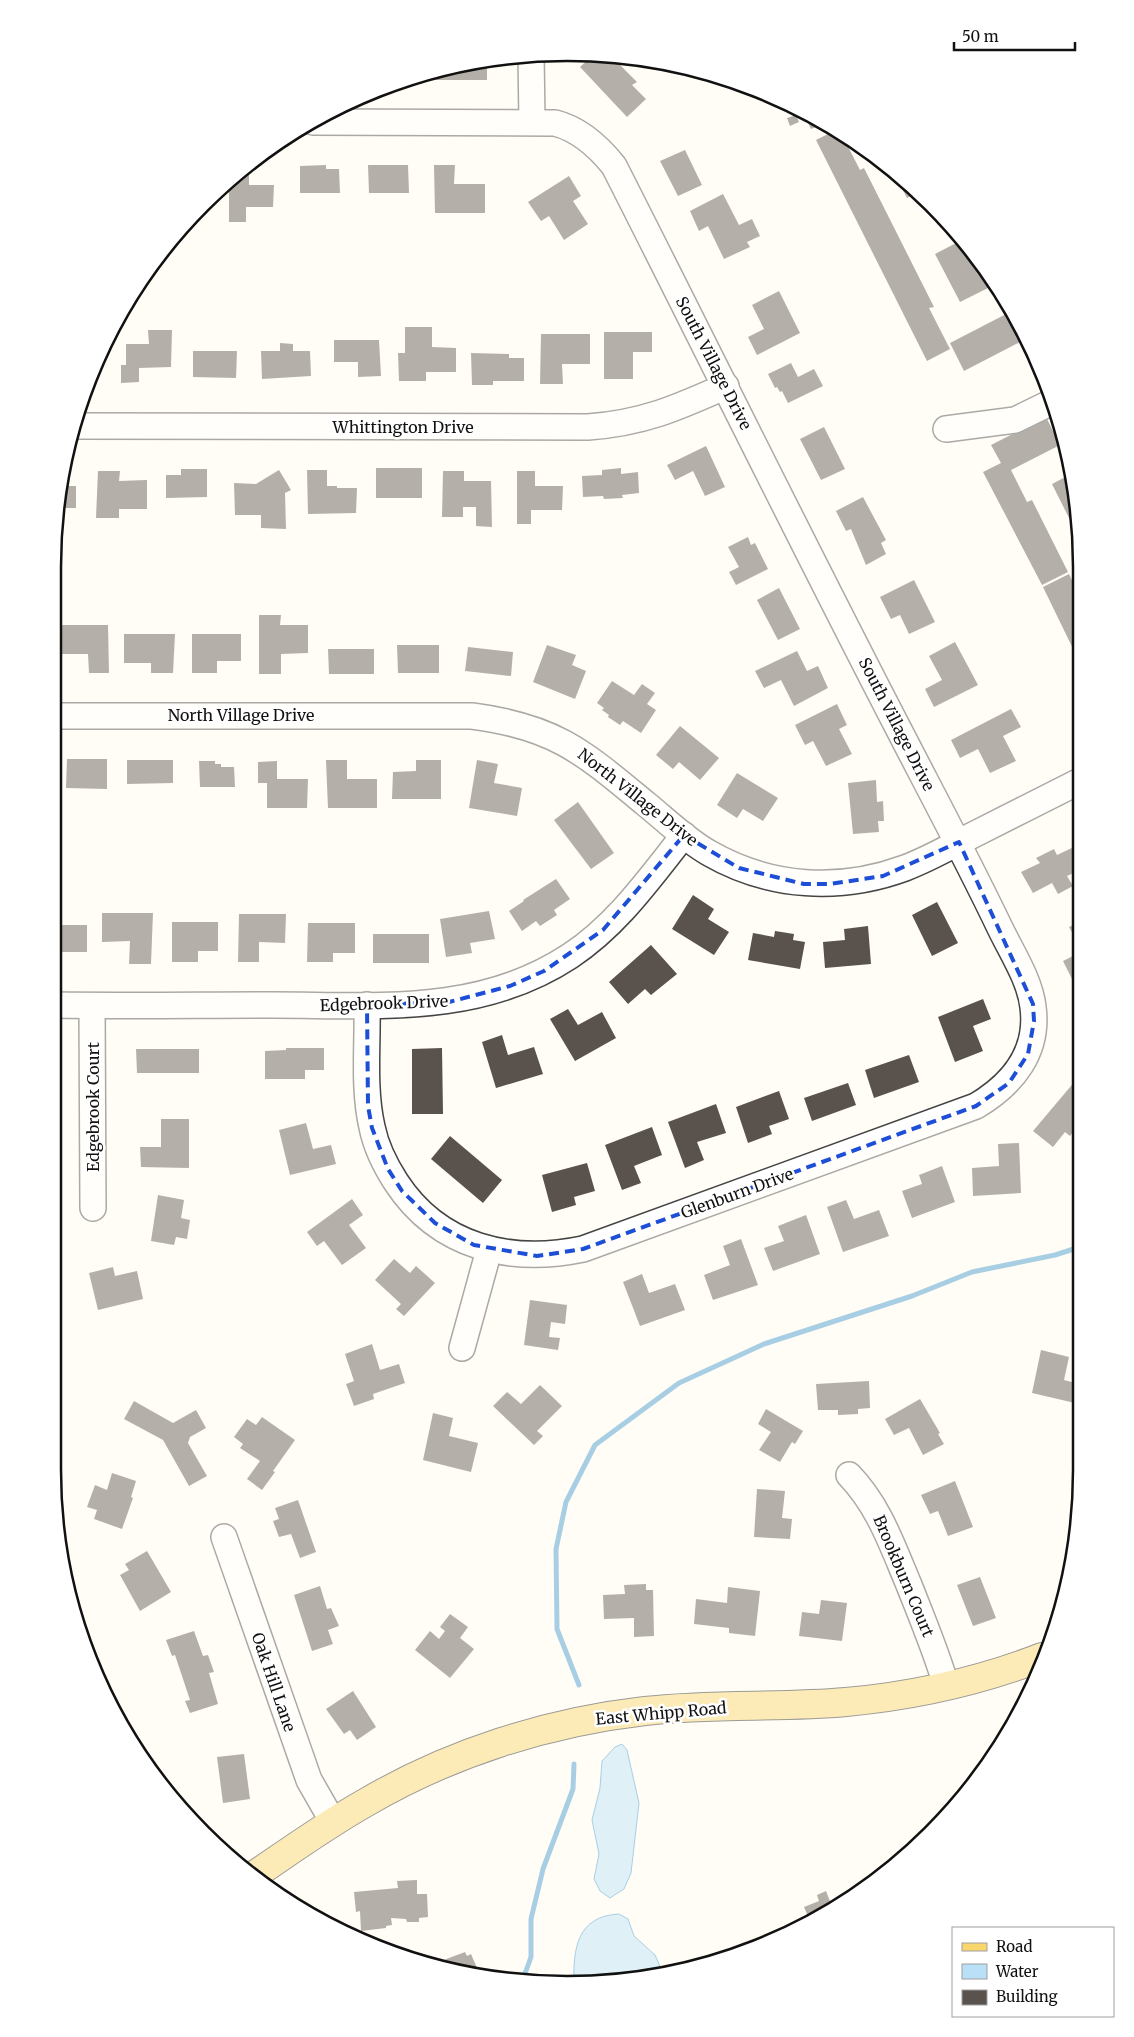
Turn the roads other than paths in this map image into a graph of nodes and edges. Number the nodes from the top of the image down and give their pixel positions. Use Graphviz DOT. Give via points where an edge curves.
graph roads {
  1 [pos="531,62"];
  2 [pos="327,122"];
  3 [pos="532,122"];
  4 [pos="726,386"];
  5 [pos="1046,405"];
  6 [pos="81,426"];
  7 [pos="946,429"];
  8 [pos="61,716"];
  9 [pos="1073,785"];
  10 [pos="684,835"];
  11 [pos="959,842"];
  12 [pos="368,1005"];
  13 [pos="61,1006"];
  14 [pos="92,1006"];
  15 [pos="93,1208"];
  16 [pos="489,1250"];
  17 [pos="462,1348"];
  18 [pos="849,1475"];
  19 [pos="224,1537"];
  20 [pos="1036,1659"];
  21 [pos="946,1685"];
  22 [pos="333,1822"];
  23 [pos="260,1871"];
  1 -- 3 [label="street"];
  2 -- 3 [label="street, South Village Drive"];
  3 -- 4 [label="street, South Village Drive" via="568,126 604,152"];
  4 -- 6 [label="street, Whittington Drive" via="644,420 588,427"];
  4 -- 11 [label="street, South Village Drive" via="894,722"];
  5 -- 7 [label="street" via="1015,420"];
  8 -- 10 [label="street, North Village Drive" via="472,716 507,720 540,730 587,755"];
  9 -- 11 [label="street, North Village Drive"];
  10 -- 11 [label="street, North Village Drive" via="739,868 804,884 883,876"];
  10 -- 12 [label="street, Edgebrook Drive" via="632,901 603,930 544,971 510,986 450,1002"];
  11 -- 16 [label="street, Glenburn Drive" via="1028,987 1033,1004 1034,1021 1028,1054 1020,1069 996,1094 976,1106 584,1249 537,1256"];
  12 -- 14 [label="street, Edgebrook Drive"];
  12 -- 16 [label="street, Glenburn Drive" via="368,1106 372,1128 388,1169 402,1192 435,1223 454,1236"];
  13 -- 14 [label="street, Edgebrook Drive"];
  14 -- 15 [label="street, Edgebrook Court"];
  16 -- 17 [label="street"];
  18 -- 21 [label="street, Brookburn Court" via="873,1504 884,1524"];
  19 -- 22 [label="street, Oak Hill Lane" via="309,1780"];
  20 -- 21 [label="main road, East Whipp Road"];
  21 -- 22 [label="main road, East Whipp Road" via="846,1702 648,1710 555,1726 470,1753 430,1770"];
  22 -- 23 [label="main road, East Whipp Road"];
}
